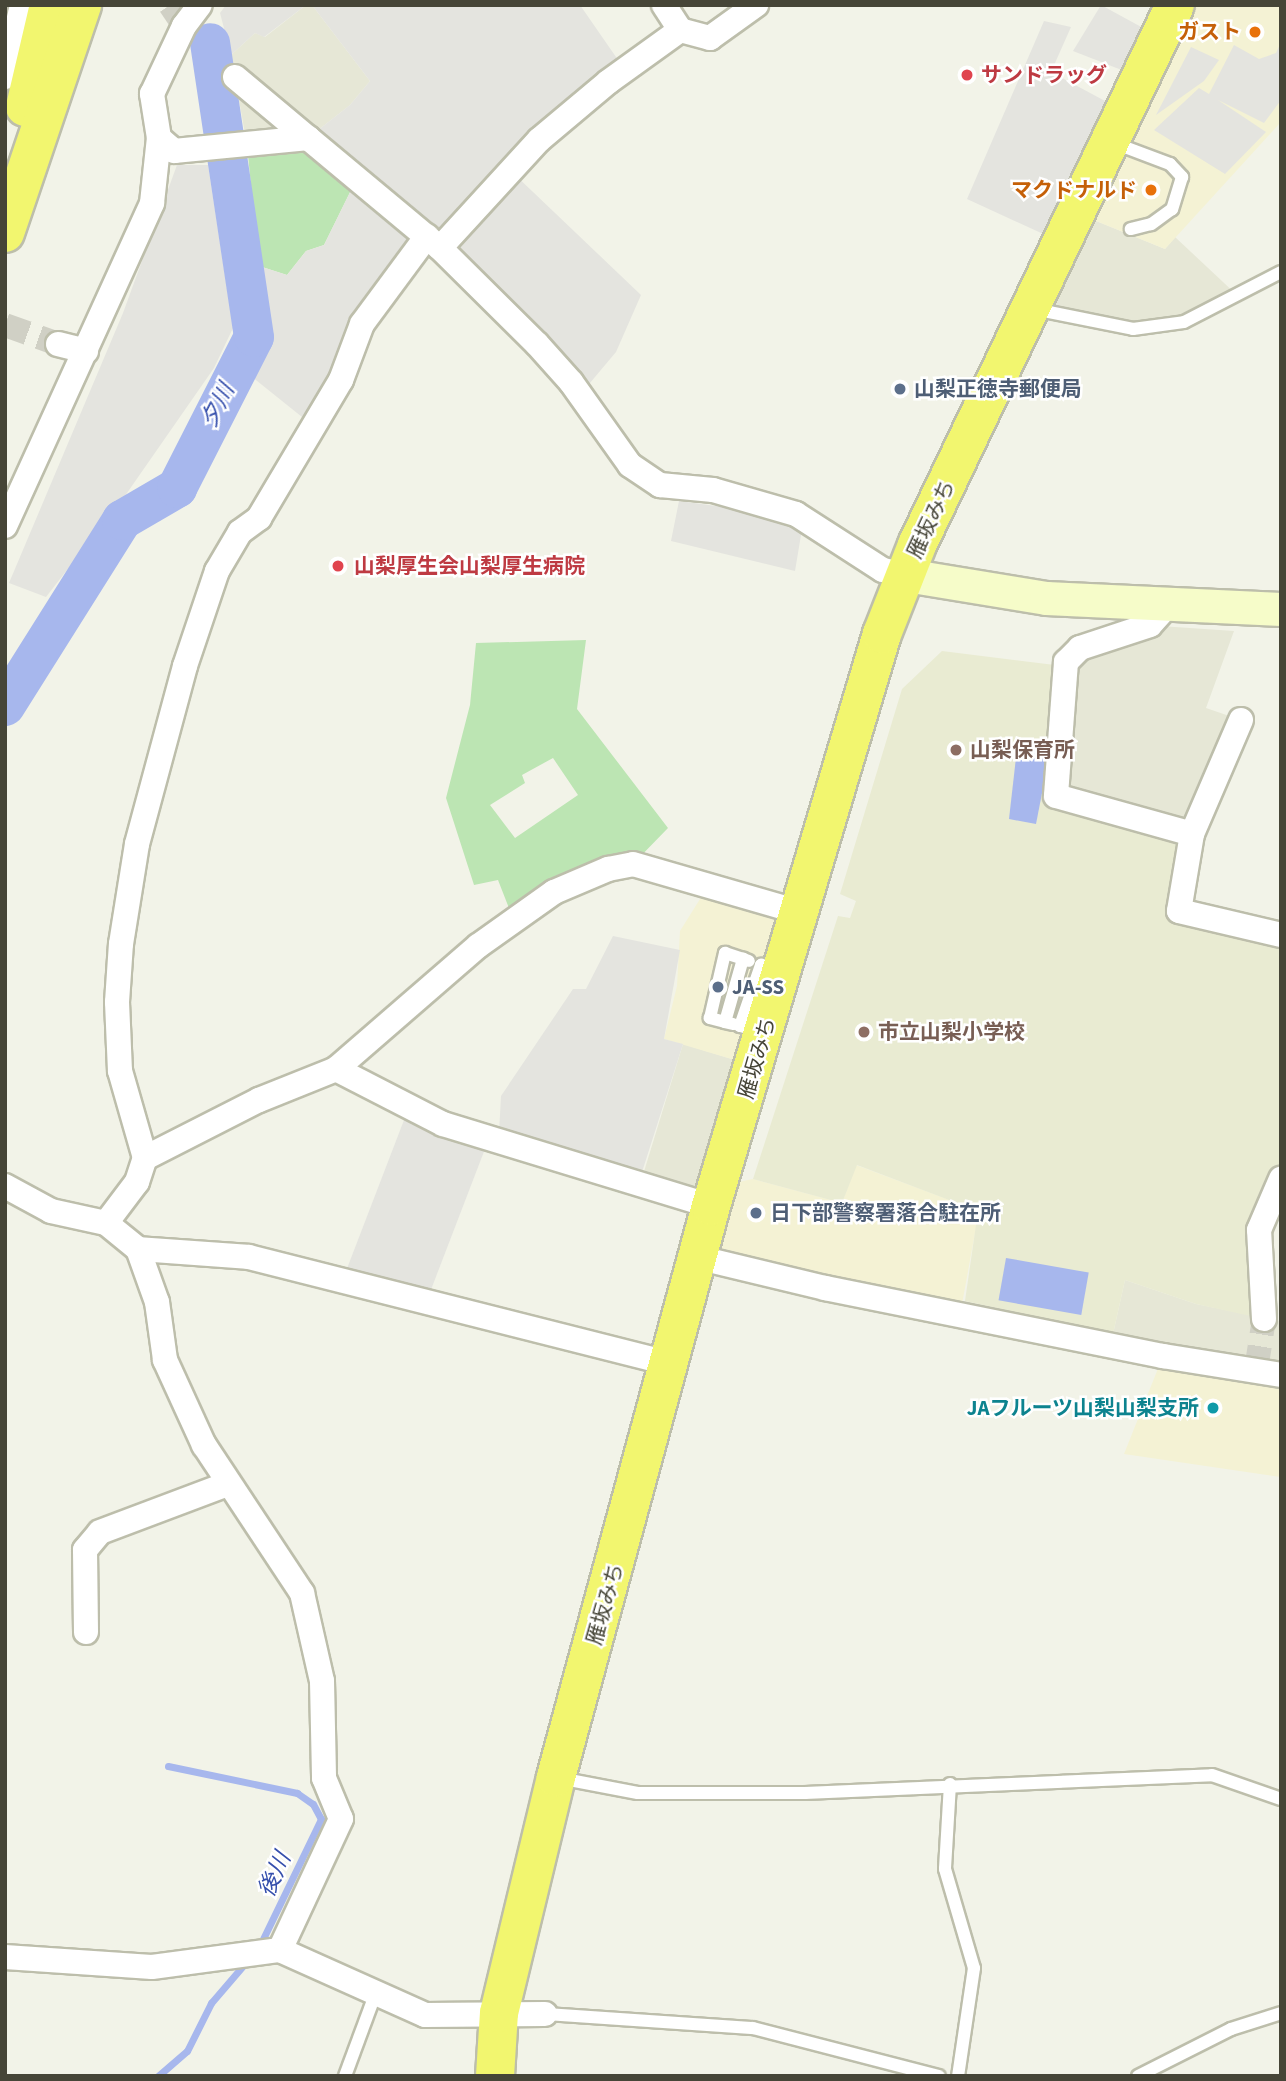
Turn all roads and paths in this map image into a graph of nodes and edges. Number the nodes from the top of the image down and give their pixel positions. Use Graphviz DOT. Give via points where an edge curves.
graph roads {
  1 [pos="22,5"];
  2 [pos="49,5"];
  3 [pos="82,5"];
  4 [pos="99,5"];
  5 [pos="200,5"];
  6 [pos="664,5"];
  7 [pos="756,5"];
  8 [pos="1175,5"];
  9 [pos="680,30"];
  10 [pos="5,77"];
  11 [pos="235,77"];
  12 [pos="159,138"];
  13 [pos="308,138"];
  14 [pos="1111,141"];
  15 [pos="13,186"];
  16 [pos="1131,229"];
  17 [pos="5,233"];
  18 [pos="433,242"];
  19 [pos="1281,272"];
  20 [pos="1030,308"];
  21 [pos="58,344"];
  22 [pos="86,351"];
  23 [pos="5,526"];
  24 [pos="906,575"];
  25 [pos="1169,604"];
  26 [pos="1281,609"];
  27 [pos="1241,720"];
  28 [pos="1192,834"];
  29 [pos="799,912"];
  30 [pos="1281,934"];
  31 [pos="743,959"];
  32 [pos="772,968"];
  33 [pos="725,1022"];
  34 [pos="752,1029"];
  35 [pos="336,1069"];
  36 [pos="145,1158"];
  37 [pos="1281,1179"];
  38 [pos="5,1186"];
  39 [pos="711,1206"];
  40 [pos="106,1223"];
  41 [pos="138,1249"];
  42 [pos="700,1258"];
  43 [pos="1264,1319"];
  44 [pos="671,1364"];
  45 [pos="1281,1375"];
  46 [pos="228,1484"];
  47 [pos="86,1632"];
  48 [pos="555,1777"];
  49 [pos="950,1784"];
  50 [pos="1281,1799"];
  51 [pos="280,1950"];
  52 [pos="5,1957"];
  53 [pos="376,1992"];
  54 [pos="499,2013"];
  55 [pos="1281,2013"];
  56 [pos="545,2014"];
  57 [pos="345,2076"];
  58 [pos="495,2076"];
  59 [pos="939,2076"];
  60 [pos="958,2076"];
  61 [pos="1138,2076"];
  1 -- 10 [label="street"];
  2 -- 15 [label="highway"];
  3 -- 15 [label="highway"];
  4 -- 15 [label="highway"];
  5 -- 12 [label="street" via="184,26 152,94"];
  6 -- 9 [label="street"];
  7 -- 9 [label="street" via="710,38"];
  8 -- 14 [label="highway, 雁坂みち"];
  9 -- 18 [label="street" via="539,140"];
  11 -- 13 [label="street"];
  12 -- 13 [label="street" via="174,151"];
  12 -- 22 [label="street" via="152,203"];
  13 -- 18 [label="street"];
  14 -- 16 [label="lane" via="1170,164 1182,177 1172,209 1151,224"];
  14 -- 20 [label="highway, 雁坂みち"];
  15 -- 17 [label="highway"];
  18 -- 24 [label="street" via="571,382 629,465 660,485 713,490 796,514 883,570"];
  18 -- 36 [label="street" via="362,324 341,380 259,518 240,532 217,571 185,666 137,844 121,944 117,1002 120,1072"];
  19 -- 20 [label="lane" via="1184,322 1133,329"];
  20 -- 24 [label="highway, 雁坂みち"];
  21 -- 22 [label="street"];
  22 -- 23 [label="street"];
  24 -- 25 [label="street" via="1046,598"];
  24 -- 29 [label="highway, 雁坂みち" via="864,690"];
  25 -- 26 [label="street"];
  25 -- 28 [label="street" via="1150,625 1080,648 1066,662 1056,796"];
  27 -- 28 [label="street"];
  28 -- 30 [label="street" via="1179,911"];
  29 -- 32 [label="highway, 雁坂みち"];
  29 -- 35 [label="street" via="632,864 608,869 554,892 478,946"];
  31 -- 32 [label="lane"];
  31 -- 33 [label="lane"];
  31 -- 33 [label="lane" via="725,953 710,1018"];
  32 -- 34 [label="highway, 雁坂みち"];
  33 -- 34 [label="lane"];
  34 -- 39 [label="highway, 雁坂みち"];
  35 -- 36 [label="street" via="259,1100"];
  35 -- 39 [label="street" via="443,1124"];
  36 -- 40 [label="street" via="137,1182"];
  37 -- 43 [label="street" via="1259,1230"];
  38 -- 40 [label="street" via="51,1210"];
  39 -- 42 [label="highway, 雁坂みち"];
  40 -- 41 [label="street"];
  41 -- 44 [label="street" via="249,1257"];
  41 -- 46 [label="street" via="157,1302 165,1360 204,1445"];
  42 -- 44 [label="highway, 雁坂みち"];
  42 -- 45 [label="street" via="825,1288"];
  44 -- 48 [label="highway, 雁坂みち"];
  46 -- 47 [label="street" via="100,1532 85,1550"];
  46 -- 51 [label="street" via="302,1593 323,1681 324,1778 341,1819"];
  48 -- 49 [label="lane" via="638,1793 805,1793"];
  48 -- 54 [label="highway, 雁坂みち"];
  49 -- 50 [label="lane" via="1212,1775"];
  49 -- 60 [label="lane" via="945,1869 974,1968"];
  51 -- 52 [label="street" via="152,1967"];
  51 -- 53 [label="street"];
  53 -- 54 [label="street" via="425,2015"];
  53 -- 57 [label="lane"];
  54 -- 56 [label="street"];
  54 -- 58 [label="highway, 雁坂みち"];
  55 -- 61 [label="lane" via="1231,2029"];
  56 -- 59 [label="lane" via="753,2028"];
}
